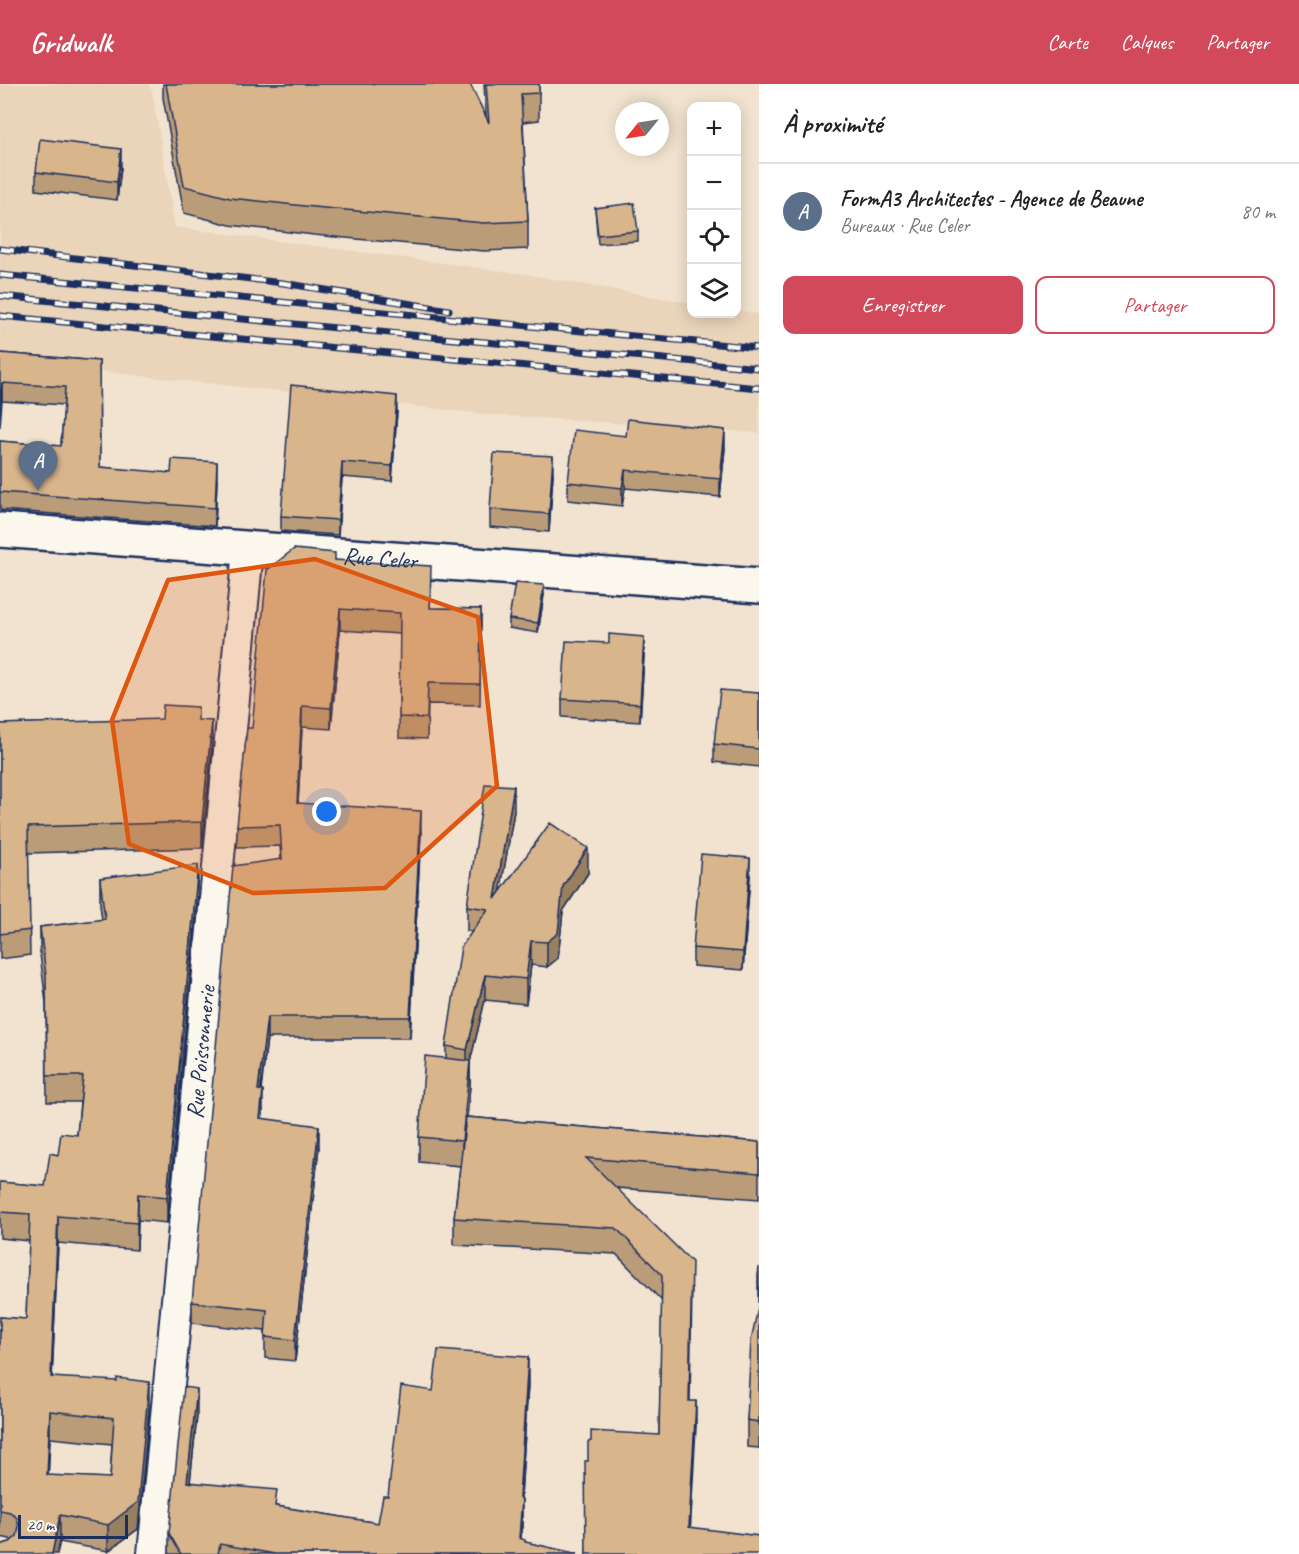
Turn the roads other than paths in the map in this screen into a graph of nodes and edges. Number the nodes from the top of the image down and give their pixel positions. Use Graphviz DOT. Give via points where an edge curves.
graph roads {
  1 [pos="0,530"];
  2 [pos="249,550"];
  3 [pos="759,586"];
  4 [pos="153,1554"];
  1 -- 2 [label="street, Rue Celer"];
  2 -- 3 [label="street, Rue Celer"];
  2 -- 4 [label="street, Rue Poissonnerie"];
}
